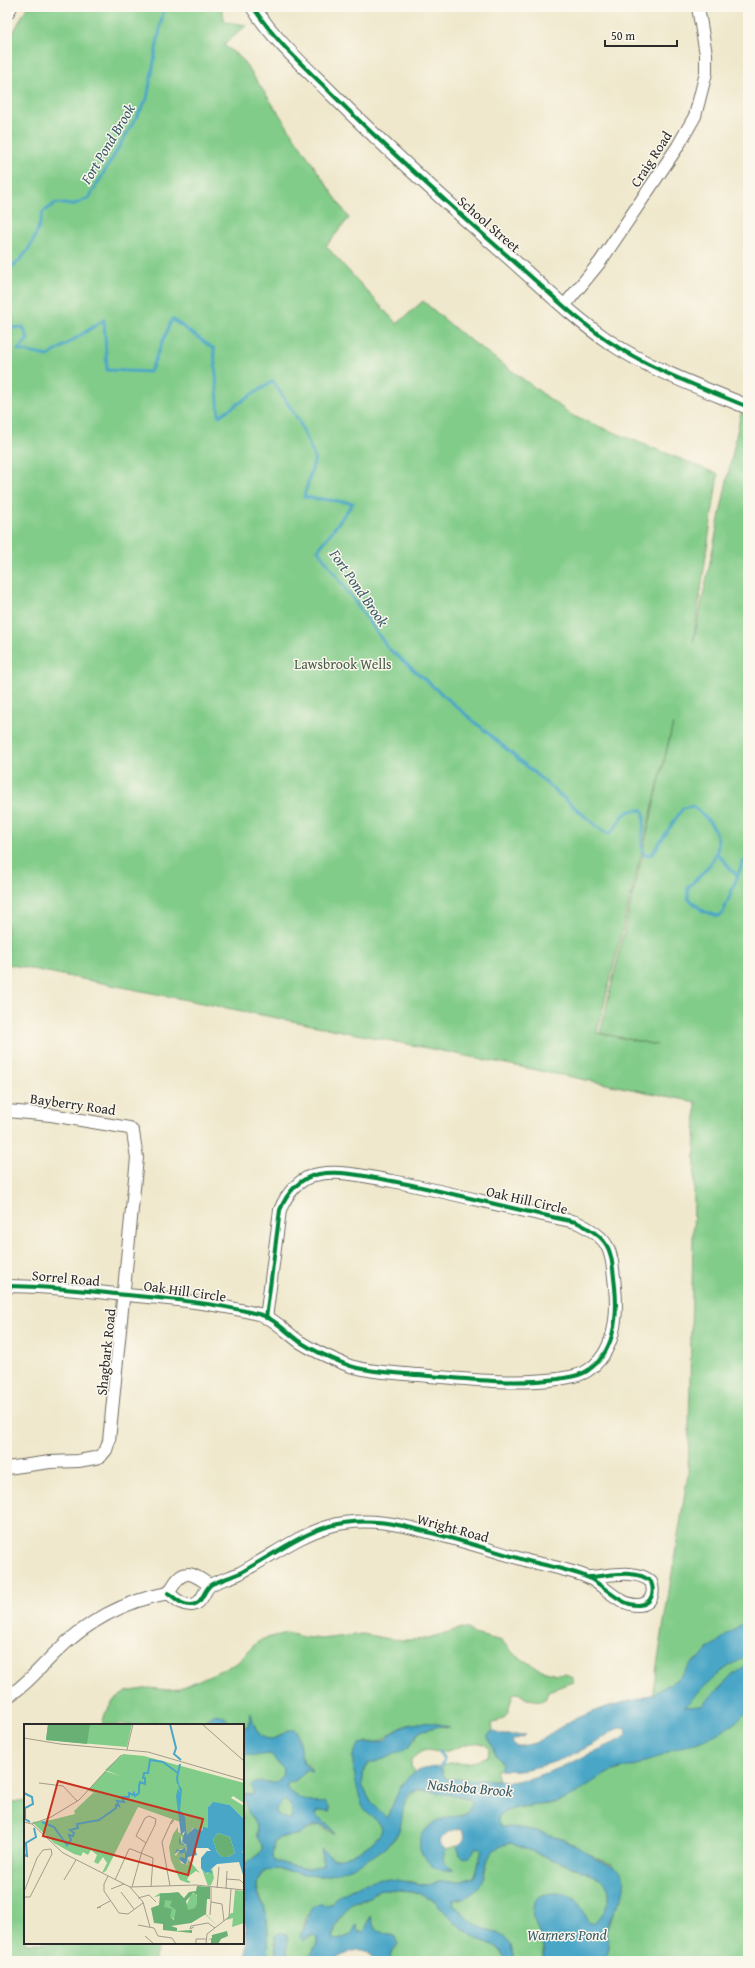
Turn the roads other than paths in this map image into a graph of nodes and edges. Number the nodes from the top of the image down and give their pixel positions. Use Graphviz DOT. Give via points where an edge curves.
graph roads {
  1 [pos="10,7"];
  2 [pos="253,7"];
  3 [pos="698,7"];
  4 [pos="7,12"];
  5 [pos="564,306"];
  6 [pos="748,407"];
  7 [pos="7,1111"];
  8 [pos="133,1132"];
  9 [pos="7,1286"];
  10 [pos="123,1294"];
  11 [pos="266,1318"];
  12 [pos="7,1468"];
  13 [pos="589,1578"];
  14 [pos="210,1585"];
  15 [pos="168,1593"];
  16 [pos="7,1697"];
  1 -- 4 [label="street"];
  2 -- 5 [label="street, School Street" via="286,50 354,116"];
  3 -- 5 [label="street, Craig Road" via="706,54 706,73 695,116 678,146 600,262"];
  5 -- 6 [label="street, School Street" via="608,341 632,356 695,386"];
  7 -- 8 [label="street, Bayberry Road" via="109,1124 129,1128"];
  8 -- 10 [label="street, Shagbark Road" via="137,1158"];
  9 -- 10 [label="street, Sorrel Road" via="40,1286"];
  10 -- 11 [label="street, Oak Hill Circle" via="221,1306 261,1314"];
  10 -- 12 [label="street, Shagbark Road" via="109,1441 106,1450 95,1458 78,1462 50,1462"];
  11 -- 11 [label="street, Oak Hill Circle" via="301,1342 347,1365 388,1372 487,1381 532,1381 577,1376 588,1371 608,1348 615,1326 615,1290 610,1249 594,1230 576,1222 353,1174 319,1174 294,1188 285,1198 280,1210"];
  13 -- 13 [label="street, Wright Road" via="620,1599 631,1603 644,1604 653,1594 651,1582 644,1577 628,1575"];
  13 -- 14 [label="street, Wright Road" via="404,1526 357,1521 330,1525 310,1533 238,1574"];
  14 -- 15 [label="street" via="189,1574 178,1579"];
  14 -- 15 [label="street" via="200,1601 191,1605 182,1603"];
  15 -- 16 [label="street" via="131,1603 91,1624 67,1642 25,1684"];
}
